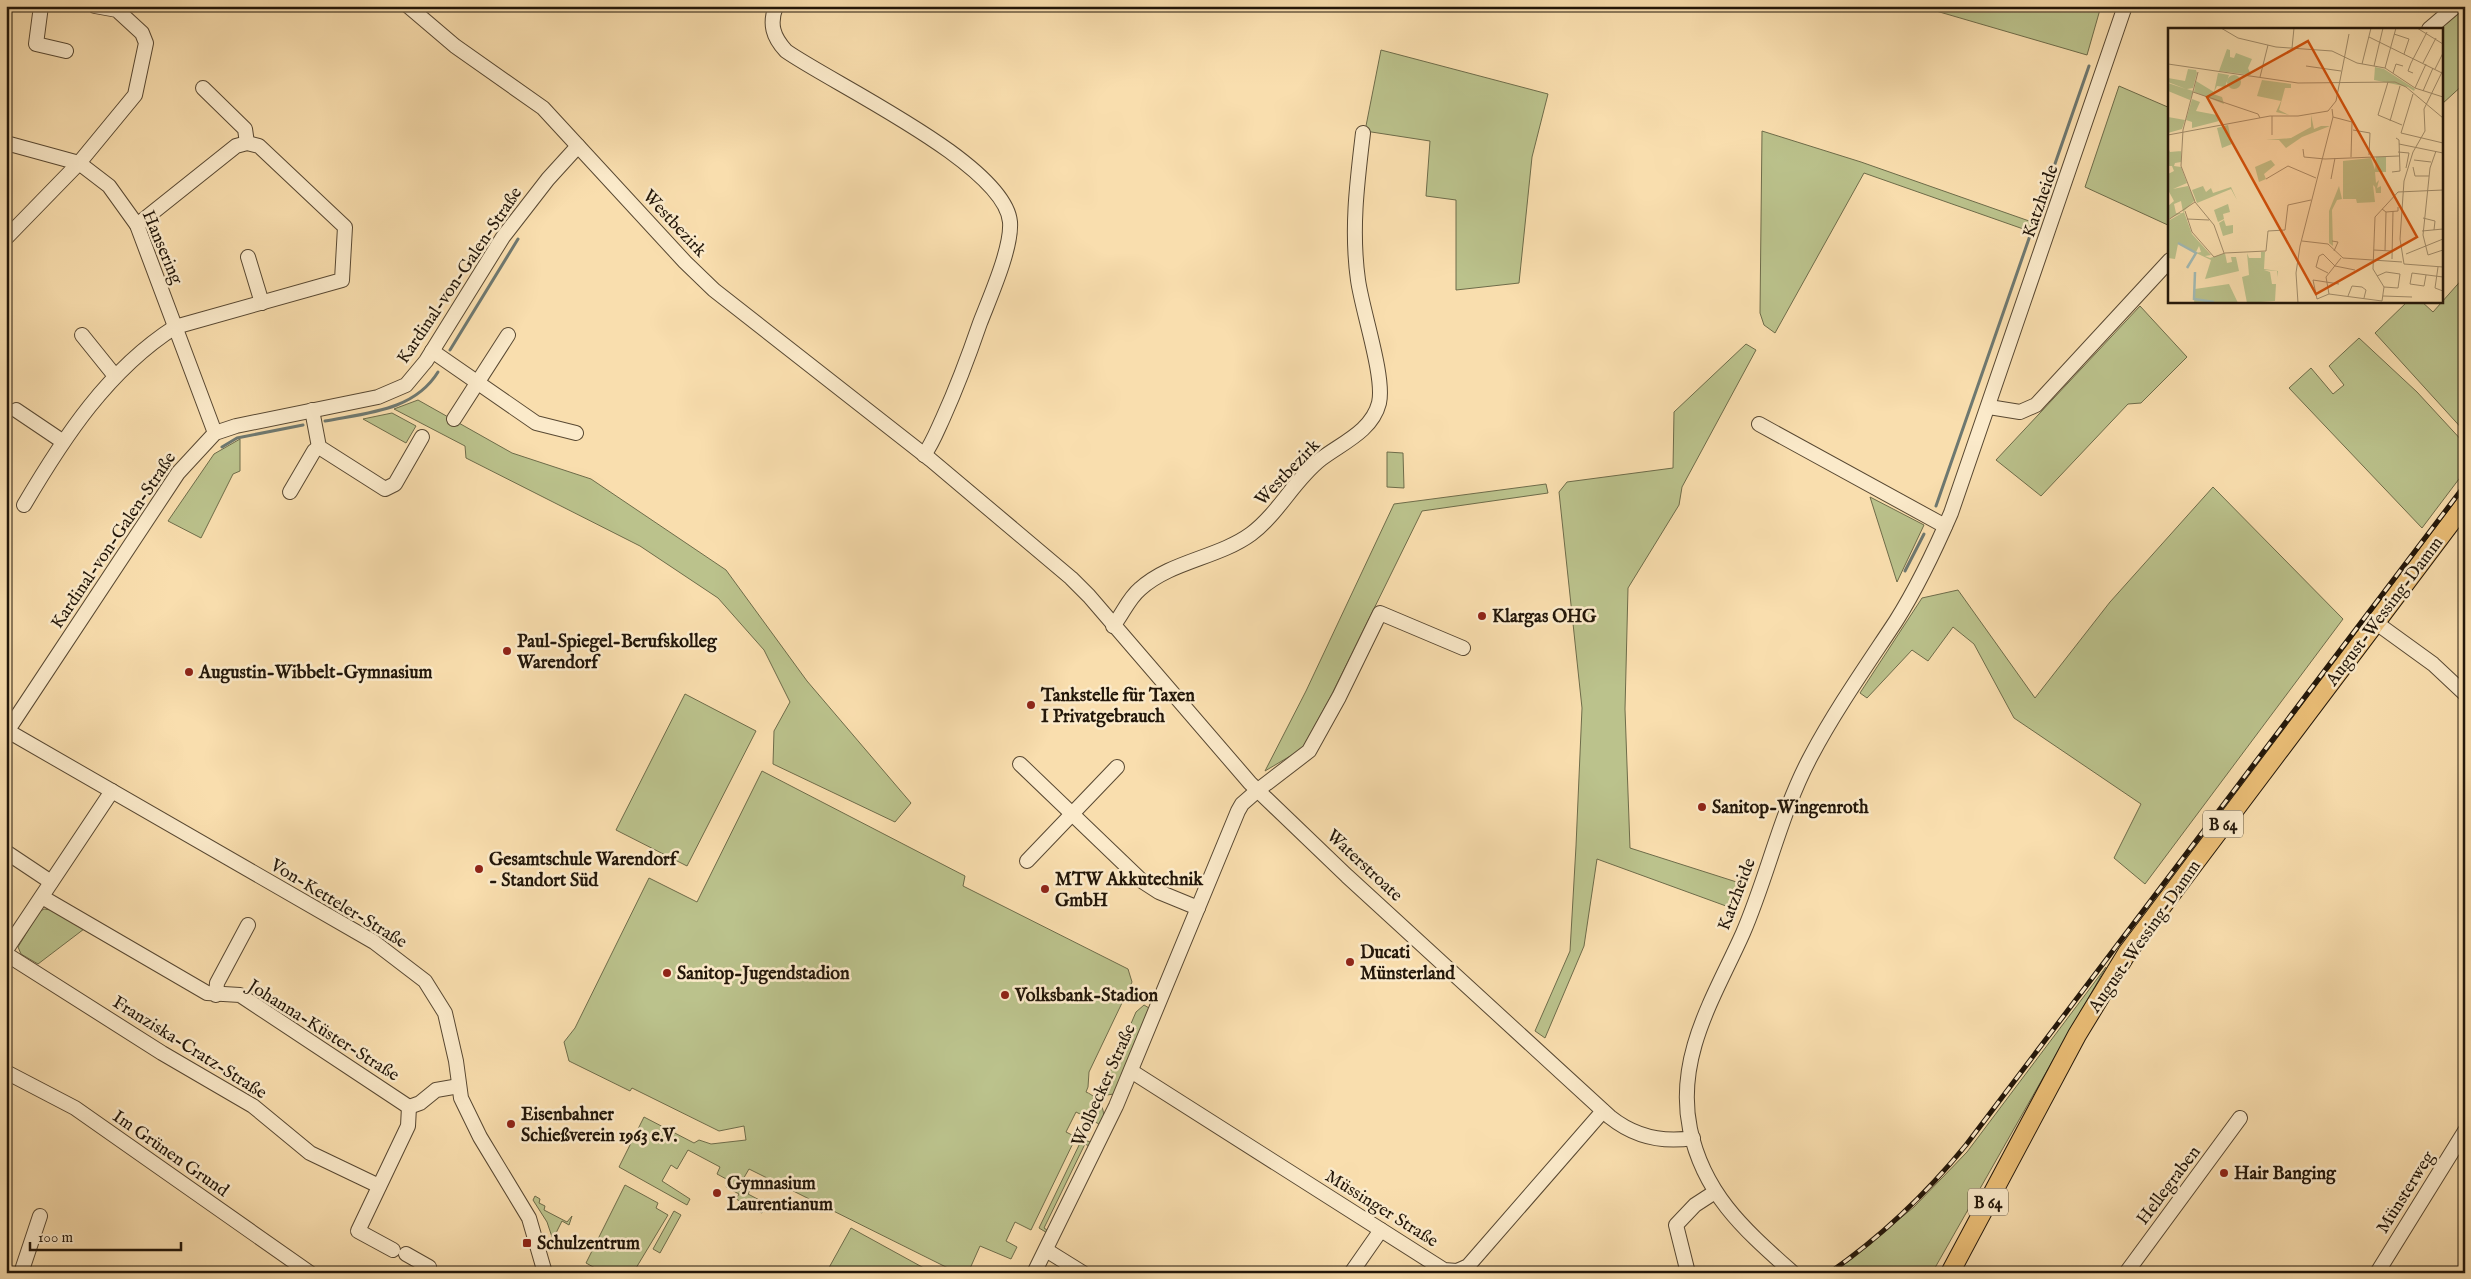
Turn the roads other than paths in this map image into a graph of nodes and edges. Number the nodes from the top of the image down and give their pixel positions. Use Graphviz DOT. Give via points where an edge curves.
graph roads {
  1 [pos="41,6"];
  2 [pos="95,6"];
  3 [pos="408,6"];
  4 [pos="776,6"];
  5 [pos="2125,6"];
  6 [pos="2456,6"];
  7 [pos="2430,28"];
  8 [pos="66,51"];
  9 [pos="203,88"];
  10 [pos="1363,133"];
  11 [pos="247,142"];
  12 [pos="6,143"];
  13 [pos="578,146"];
  14 [pos="79,163"];
  15 [pos="137,225"];
  16 [pos="6,238"];
  17 [pos="248,257"];
  18 [pos="2168,262"];
  19 [pos="262,303"];
  20 [pos="175,327"];
  21 [pos="82,335"];
  22 [pos="508,335"];
  23 [pos="432,351"];
  24 [pos="114,376"];
  25 [pos="477,383"];
  26 [pos="1989,407"];
  27 [pos="16,410"];
  28 [pos="312,410"];
  29 [pos="454,419"];
  30 [pos="1759,424"];
  31 [pos="215,433"];
  32 [pos="576,433"];
  33 [pos="422,437"];
  34 [pos="62,441"];
  35 [pos="319,447"];
  36 [pos="924,455"];
  37 [pos="290,492"];
  38 [pos="2465,504"];
  39 [pos="24,505"];
  40 [pos="1945,526"];
  41 [pos="2375,622"];
  42 [pos="1113,626"];
  43 [pos="1463,648"];
  44 [pos="2465,694"];
  45 [pos="7,731"];
  46 [pos="1020,764"];
  47 [pos="1117,767"];
  48 [pos="1258,790"];
  49 [pos="112,791"];
  50 [pos="1071,814"];
  51 [pos="6,852"];
  52 [pos="1027,861"];
  53 [pos="51,882"];
  54 [pos="42,898"];
  55 [pos="1198,908"];
  56 [pos="248,925"];
  57 [pos="6,950"];
  58 [pos="6,954"];
  59 [pos="216,994"];
  60 [pos="1131,1071"];
  61 [pos="6,1072"];
  62 [pos="459,1086"];
  63 [pos="409,1107"];
  64 [pos="1603,1111"];
  65 [pos="2240,1118"];
  66 [pos="2465,1131"];
  67 [pos="1693,1138"];
  68 [pos="379,1186"];
  69 [pos="1715,1192"];
  70 [pos="40,1216"];
  71 [pos="1381,1230"];
  72 [pos="1046,1250"];
  73 [pos="432,1271"];
  74 [pos="21,1273"];
  75 [pos="310,1273"];
  76 [pos="544,1273"];
  77 [pos="1034,1273"];
  78 [pos="1083,1273"];
  79 [pos="1351,1273"];
  80 [pos="1688,1273"];
  81 [pos="1793,1273"];
  82 [pos="1950,1273"];
  83 [pos="2126,1273"];
  84 [pos="2378,1273"];
  1 -- 8 [label="street" via="36,44"];
  2 -- 14 [label="street" via="117,10 142,33 146,43 136,95"];
  3 -- 13 [label="street, Westbezirk" via="455,46 544,108"];
  4 -- 36 [label="street" via="771,19 773,30 786,51 946,147 971,167 1006,207 1010,221 1006,250 961,377"];
  5 -- 26 [label="street, Katzheide"];
  6 -- 7 [label="street"];
  9 -- 11 [label="street" via="245,129"];
  10 -- 42 [label="street, Westbezirk" via="1353,222 1358,280 1379,379 1379,401 1369,424 1320,461 1251,534 1152,579 1131,598"];
  11 -- 15 [label="street" via="236,146"];
  11 -- 19 [label="street" via="259,146 345,228 342,280"];
  12 -- 14 [label="street, Hansering"];
  13 -- 23 [label="street, Kardinal-von-Galen-Straße" via="503,237"];
  13 -- 36 [label="street, Westbezirk" via="714,290"];
  14 -- 15 [label="street, Hansering" via="110,186"];
  14 -- 16 [label="street"];
  15 -- 20 [label="street, Hansering"];
  17 -- 19 [label="street"];
  18 -- 26 [label="street" via="2036,405 2020,412"];
  19 -- 20 [label="street"];
  20 -- 24 [label="street"];
  20 -- 31 [label="street, Hansering"];
  21 -- 24 [label="street"];
  22 -- 25 [label="street"];
  23 -- 25 [label="street"];
  23 -- 28 [label="street, Kardinal-von-Galen-Straße" via="406,385 378,397"];
  24 -- 34 [label="street"];
  25 -- 29 [label="street"];
  25 -- 32 [label="street" via="536,423"];
  26 -- 40 [label="street, Katzheide"];
  27 -- 34 [label="street"];
  28 -- 31 [label="street, Kardinal-von-Galen-Straße"];
  28 -- 35 [label="street"];
  30 -- 40 [label="street"];
  31 -- 45 [label="street, Kardinal-von-Galen-Straße" via="178,473"];
  33 -- 35 [label="street" via="395,484 385,489"];
  34 -- 39 [label="street"];
  35 -- 37 [label="street"];
  36 -- 42 [label="street, Westbezirk" via="1071,578"];
  38 -- 41 [label="main road, August-Wessing-Damm / B 64"];
  40 -- 67 [label="street, Katzheide" via="1910,597 1830,723 1793,795 1746,925 1696,1035 1687,1094"];
  41 -- 44 [label="street" via="2433,664"];
  41 -- 82 [label="main road, August-Wessing-Damm / B 64" via="2127,953 2062,1062"];
  42 -- 48 [label="street, Westbezirk"];
  43 -- 48 [label="street" via="1380,613 1309,751"];
  45 -- 49 [label="street, Von-Ketteler-Straße"];
  46 -- 50 [label="street"];
  47 -- 50 [label="street"];
  48 -- 55 [label="street, Wolbecker Straße" via="1238,811"];
  48 -- 64 [label="street, Waterstroate"];
  49 -- 53 [label="street"];
  49 -- 62 [label="street, Von-Ketteler-Straße" via="374,942 425,981 444,1013"];
  50 -- 52 [label="street"];
  50 -- 55 [label="street" via="1152,889"];
  51 -- 53 [label="street"];
  53 -- 54 [label="street"];
  54 -- 57 [label="street"];
  54 -- 59 [label="street, Johanna-Küster-Straße" via="207,993"];
  55 -- 60 [label="street, Wolbecker Straße"];
  56 -- 59 [label="street" via="217,983"];
  58 -- 68 [label="street, Franziska-Cratz-Straße" via="162,1054 247,1102 310,1153"];
  59 -- 63 [label="street, Johanna-Küster-Straße" via="240,995"];
  60 -- 71 [label="street, Müssinger Straße"];
  60 -- 72 [label="street, Wolbecker Straße"];
  61 -- 75 [label="street, Im Grünen Grund" via="75,1108"];
  62 -- 63 [label="street" via="436,1090"];
  62 -- 76 [label="street, Von-Ketteler-Straße" via="471,1119 529,1218"];
  63 -- 68 [label="street" via="408,1126"];
  64 -- 67 [label="street, Waterstroate" via="1622,1126 1652,1138"];
  64 -- 71 [label="street, Müssinger Straße" via="1468,1266 1457,1271 1444,1270"];
  65 -- 83 [label="street, Hellegraben"];
  66 -- 84 [label="street, Münsterweg"];
  67 -- 69 [label="street, Katzheide"];
  68 -- 73 [label="street" via="358,1231"];
  69 -- 80 [label="street" via="1676,1224"];
  69 -- 81 [label="street, Katzheide" via="1744,1228"];
  70 -- 74 [label="street"];
  71 -- 79 [label="street"];
  72 -- 77 [label="street, Wolbecker Straße"];
  72 -- 78 [label="street"];
}
